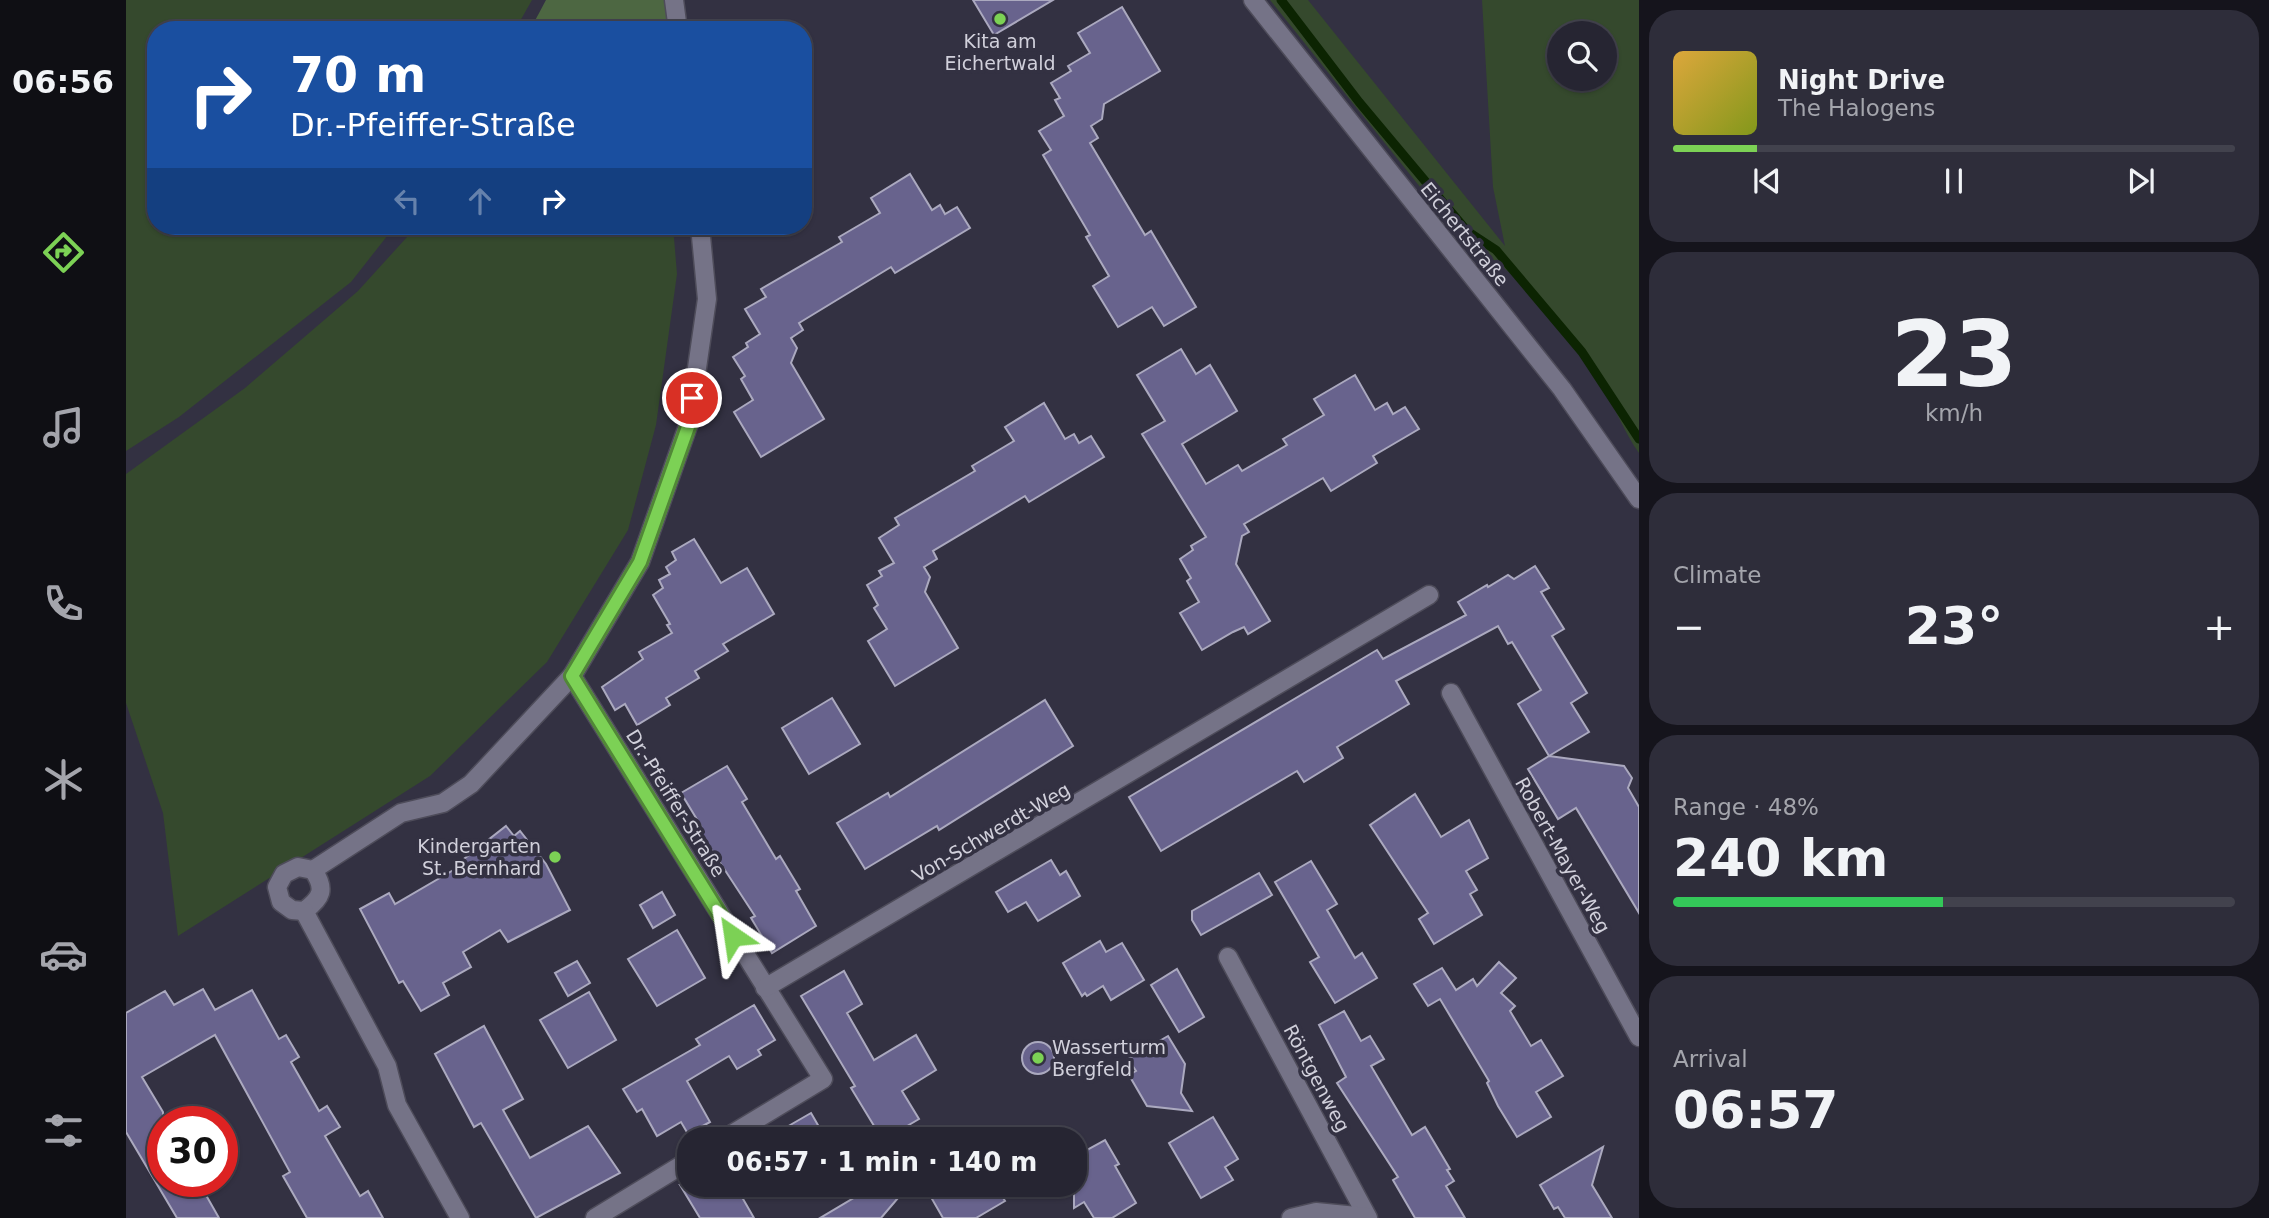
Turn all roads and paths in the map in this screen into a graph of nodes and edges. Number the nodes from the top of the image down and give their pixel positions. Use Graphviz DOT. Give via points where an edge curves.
graph roads {
  1 [pos="674,0"];
  2 [pos="1253,0"];
  3 [pos="677,21"];
  4 [pos="702,235"];
  5 [pos="1639,499"];
  6 [pos="1429,595"];
  7 [pos="572,676"];
  8 [pos="1451,693"];
  9 [pos="313,870"];
  10 [pos="304,911"];
  11 [pos="1228,957"];
  12 [pos="765,988"];
  13 [pos="1639,1037"];
  14 [pos="744,1127"];
  15 [pos="677,1168"];
  16 [pos="460,1218"];
  17 [pos="595,1218"];
  18 [pos="1292,1218"];
  19 [pos="1367,1218"];
  1 -- 3 [label="street"];
  2 -- 5 [label="street, Eichertstraße" via="1562,389"];
  4 -- 7 [label="street" via="707,299 689,424 640,562"];
  6 -- 12 [label="street, Von-Schwerdt-Weg"];
  7 -- 9 [label="street" via="471,785 443,803 401,813"];
  7 -- 12 [label="street, Dr.-Pfeiffer-Straße"];
  8 -- 13 [label="street, Robert-Mayer-Weg"];
  9 -- 10 [label="street" via="322,894"];
  9 -- 10 [label="street" via="298,867 284,874 277,887 281,902"];
  10 -- 16 [label="street" via="387,1066 397,1105"];
  11 -- 19 [label="street, Röntgenweg"];
  12 -- 14 [label="street" via="823,1079"];
  15 -- 17 [label="street"];
  18 -- 19 [label="street" via="1316,1212"];
}
